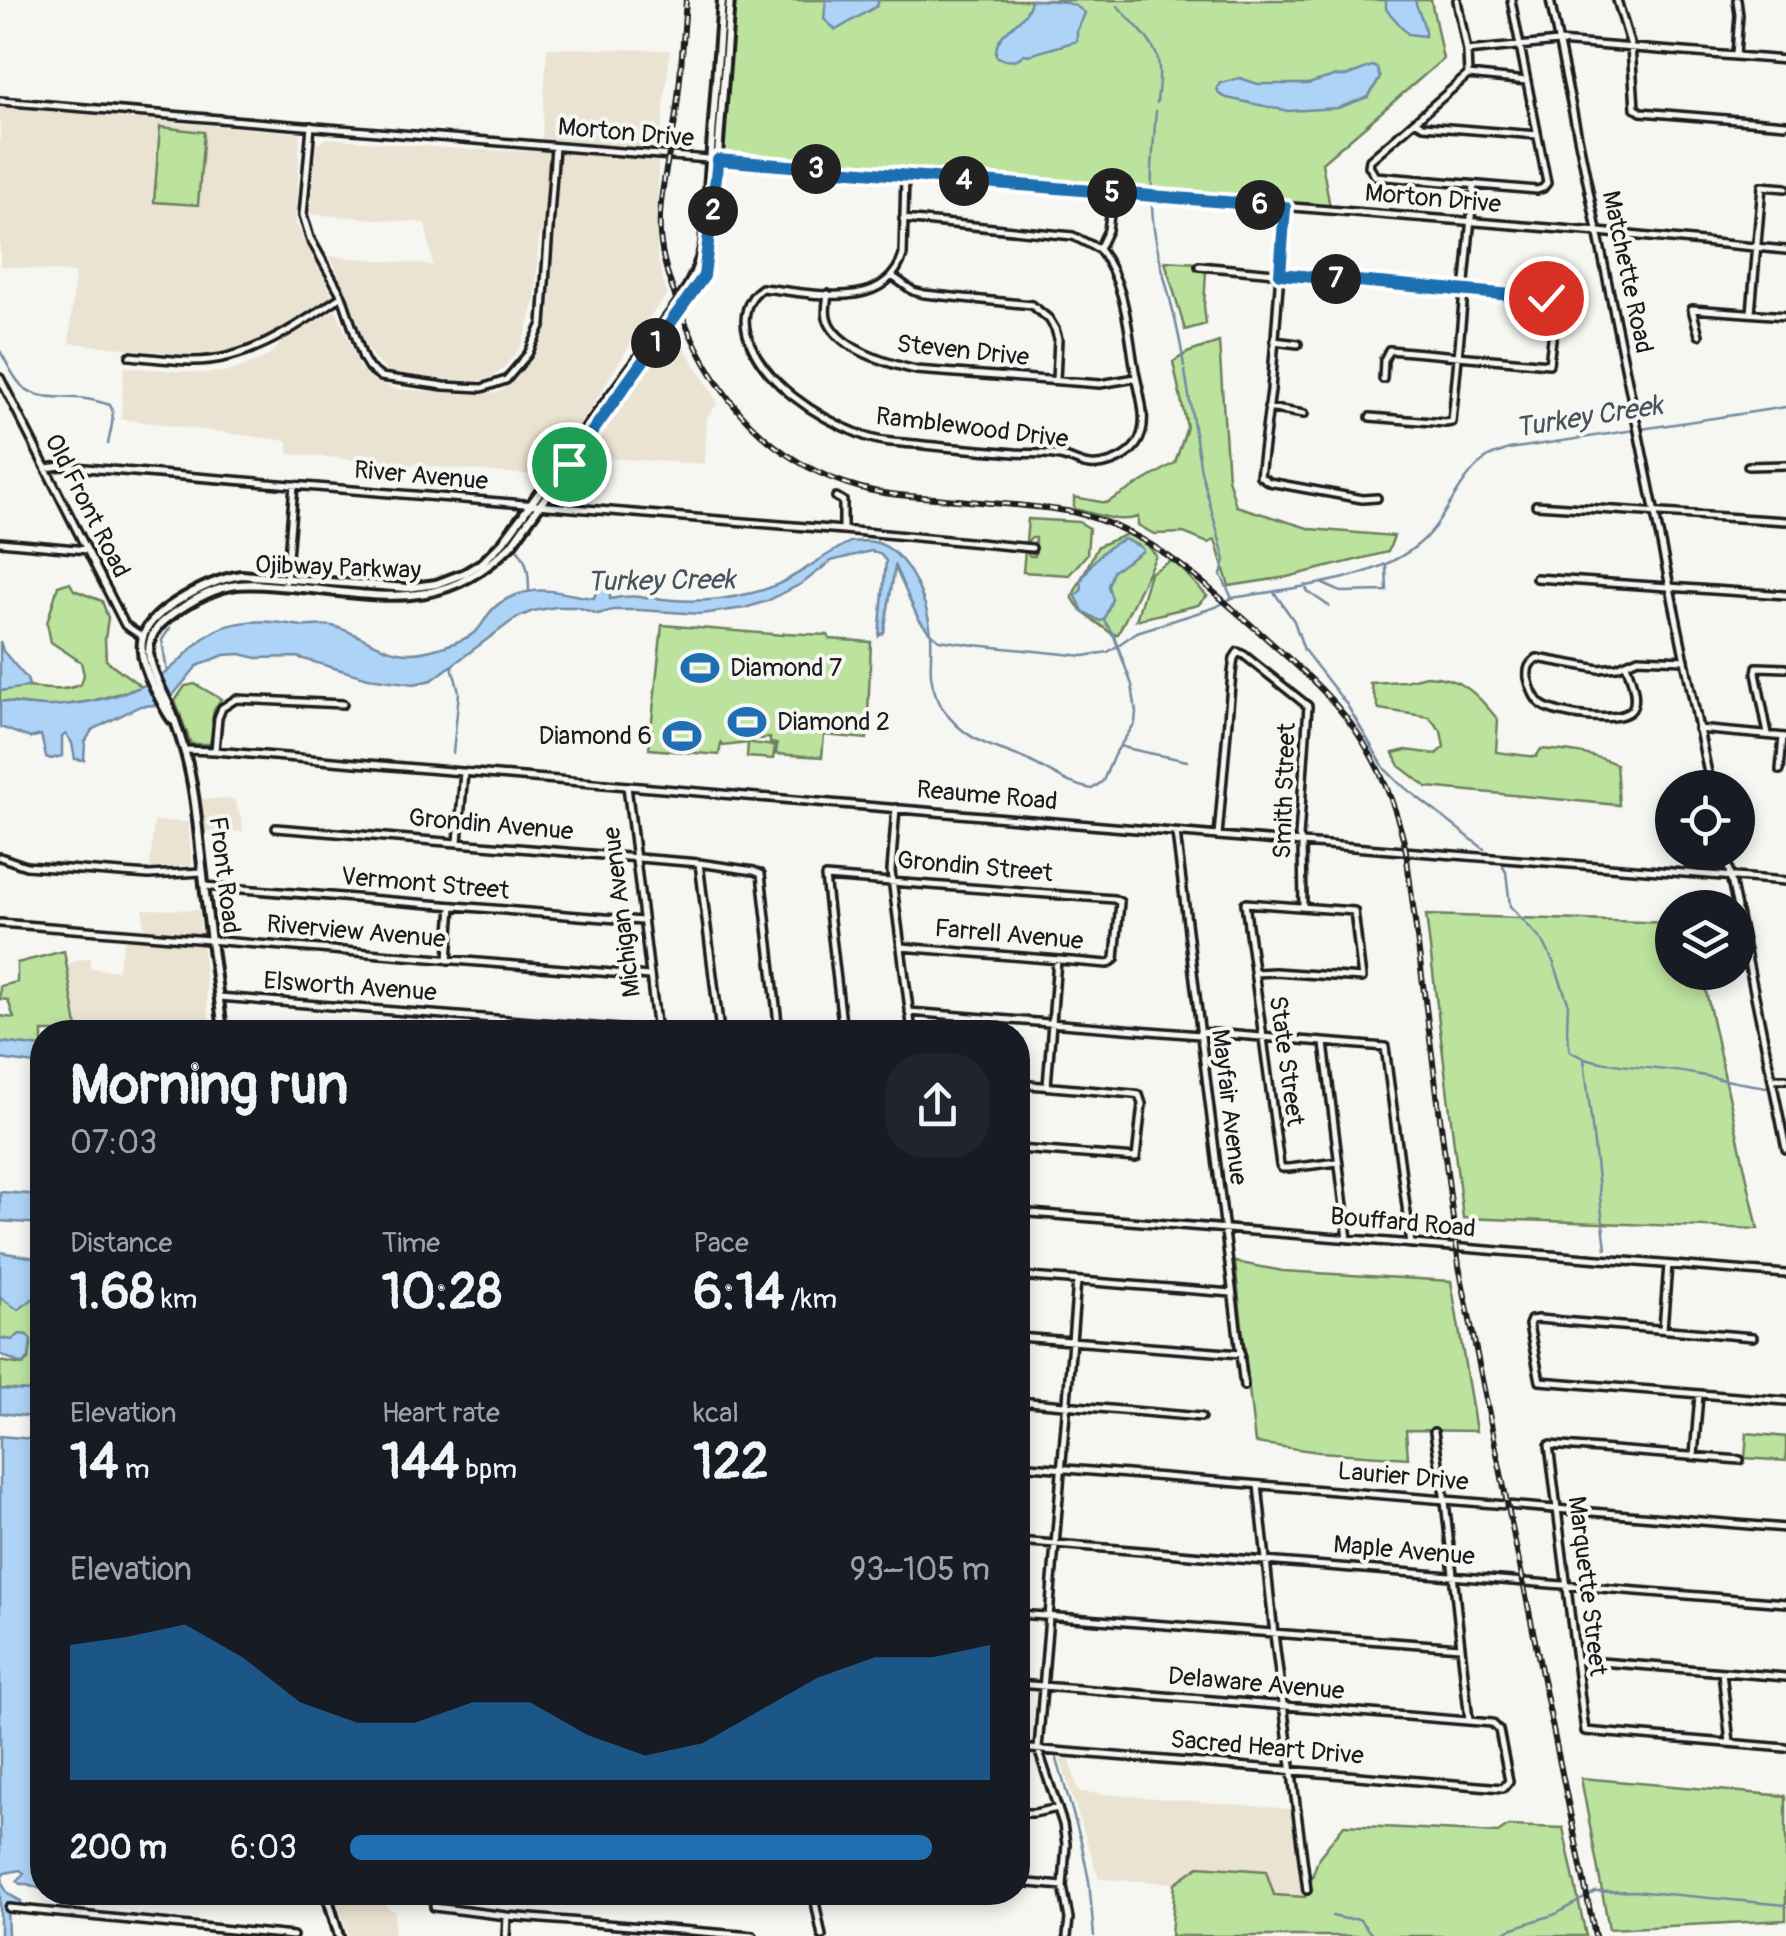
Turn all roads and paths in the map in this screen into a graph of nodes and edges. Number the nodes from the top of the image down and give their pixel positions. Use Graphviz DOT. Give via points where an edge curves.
graph roads {
  1 [pos="722,0"];
  2 [pos="730,0"];
  3 [pos="1457,0"];
  4 [pos="1512,0"];
  5 [pos="1550,0"];
  6 [pos="1616,0"];
  7 [pos="1737,0"];
  8 [pos="1558,42"];
  9 [pos="1520,44"];
  10 [pos="1631,46"];
  11 [pos="1467,51"];
  12 [pos="1736,55"];
  13 [pos="1786,60"];
  14 [pos="1468,76"];
  15 [pos="1527,80"];
  16 [pos="0,101"];
  17 [pos="1415,122"];
  18 [pos="1786,124"];
  19 [pos="311,126"];
  20 [pos="1538,135"];
  21 [pos="555,147"];
  22 [pos="714,160"];
  23 [pos="905,176"];
  24 [pos="1474,185"];
  25 [pos="1786,188"];
  26 [pos="1113,193"];
  27 [pos="1285,207"];
  28 [pos="904,219"];
  29 [pos="1470,222"];
  30 [pos="1598,232"];
  31 [pos="1758,248"];
  32 [pos="1099,249"];
  33 [pos="1786,250"];
  34 [pos="1199,266"];
  35 [pos="1280,274"];
  36 [pos="892,276"];
  37 [pos="1464,290"];
  38 [pos="828,294"];
  39 [pos="342,296"];
  40 [pos="1752,313"];
  41 [pos="1786,316"];
  42 [pos="1700,335"];
  43 [pos="1274,341"];
  44 [pos="1298,344"];
  45 [pos="130,356"];
  46 [pos="1459,356"];
  47 [pos="0,378"];
  48 [pos="1136,378"];
  49 [pos="1383,379"];
  50 [pos="1056,381"];
  51 [pos="1268,408"];
  52 [pos="1304,414"];
  53 [pos="1370,417"];
  54 [pos="1786,465"];
  55 [pos="1748,466"];
  56 [pos="46,468"];
  57 [pos="294,485"];
  58 [pos="836,497"];
  59 [pos="1378,498"];
  60 [pos="535,505"];
  61 [pos="1536,505"];
  62 [pos="1654,512"];
  63 [pos="1786,522"];
  64 [pos="843,530"];
  65 [pos="0,542"];
  66 [pos="1032,548"];
  67 [pos="88,550"];
  68 [pos="1536,578"];
  69 [pos="286,583"];
  70 [pos="1671,587"];
  71 [pos="1786,595"];
  72 [pos="146,638"];
  73 [pos="1685,660"];
  74 [pos="1626,664"];
  75 [pos="1786,668"];
  76 [pos="343,704"];
  77 [pos="1698,730"];
  78 [pos="1768,734"];
  79 [pos="1785,737"];
  80 [pos="184,750"];
  81 [pos="215,751"];
  82 [pos="1707,770"];
  83 [pos="1780,770"];
  84 [pos="464,772"];
  85 [pos="627,786"];
  86 [pos="896,808"];
  87 [pos="276,828"];
  88 [pos="1176,833"];
  89 [pos="1218,836"];
  90 [pos="458,842"];
  91 [pos="1302,843"];
  92 [pos="0,857"];
  93 [pos="635,857"];
  94 [pos="699,863"];
  95 [pos="1729,870"];
  96 [pos="202,872"];
  97 [pos="1730,876"];
  98 [pos="893,880"];
  99 [pos="1786,881"];
  100 [pos="204,886"];
  101 [pos="1733,890"];
  102 [pos="1120,902"];
  103 [pos="452,906"];
  104 [pos="1303,906"];
  105 [pos="642,921"];
  106 [pos="0,922"];
  107 [pos="212,940"];
  108 [pos="902,946"];
  109 [pos="448,960"];
  110 [pos="1057,960"];
  111 [pos="1254,974"];
  112 [pos="650,976"];
  113 [pos="1754,990"];
  114 [pos="219,997"];
  115 [pos="910,1012"];
  116 [pos="222,1020"];
  117 [pos="507,1020"];
  118 [pos="656,1020"];
  119 [pos="719,1020"];
  120 [pos="778,1020"];
  121 [pos="842,1020"];
  122 [pos="911,1020"];
  123 [pos="1024,1020"];
  124 [pos="1030,1020"];
  125 [pos="1053,1022"];
  126 [pos="1200,1033"];
  127 [pos="1264,1037"];
  128 [pos="1324,1043"];
  129 [pos="1772,1078"];
  130 [pos="1786,1079"];
  131 [pos="1030,1085"];
  132 [pos="1047,1086"];
  133 [pos="1786,1149"];
  134 [pos="1030,1150"];
  135 [pos="1338,1162"];
  136 [pos="1030,1213"];
  137 [pos="1224,1229"];
  138 [pos="1348,1238"];
  139 [pos="1411,1244"];
  140 [pos="1668,1264"];
  141 [pos="1786,1274"];
  142 [pos="1030,1277"];
  143 [pos="1077,1280"];
  144 [pos="1232,1293"];
  145 [pos="1663,1328"];
  146 [pos="1753,1337"];
  147 [pos="1030,1338"];
  148 [pos="1072,1342"];
  149 [pos="1241,1354"];
  150 [pos="1244,1386"];
  151 [pos="1699,1393"];
  152 [pos="1786,1400"];
  153 [pos="1030,1402"];
  154 [pos="1067,1405"];
  155 [pos="1201,1418"];
  156 [pos="1434,1432"];
  157 [pos="1694,1456"];
  158 [pos="1740,1460"];
  159 [pos="1030,1467"];
  160 [pos="1061,1469"];
  161 [pos="1258,1485"];
  162 [pos="1444,1501"];
  163 [pos="1557,1510"];
  164 [pos="1786,1528"];
  165 [pos="1030,1541"];
  166 [pos="1054,1544"];
  167 [pos="1265,1560"];
  168 [pos="1452,1576"];
  169 [pos="1566,1585"];
  170 [pos="1786,1604"];
  171 [pos="1030,1615"];
  172 [pos="1049,1616"];
  173 [pos="1274,1634"];
  174 [pos="1460,1648"];
  175 [pos="1576,1660"];
  176 [pos="1722,1672"];
  177 [pos="1786,1677"];
  178 [pos="1030,1685"];
  179 [pos="1043,1686"];
  180 [pos="1283,1706"];
  181 [pos="1469,1720"];
  182 [pos="1730,1742"];
  183 [pos="1786,1748"];
  184 [pos="1030,1749"];
  185 [pos="1038,1749"];
  186 [pos="1291,1771"];
  187 [pos="1509,1781"];
  188 [pos="1058,1808"];
  189 [pos="1030,1814"];
  190 [pos="1030,1883"];
  191 [pos="1064,1886"];
  192 [pos="1307,1890"];
  193 [pos="330,1905"];
  194 [pos="434,1905"];
  195 [pos="816,1905"];
  196 [pos="10,1908"];
  197 [pos="508,1916"];
  198 [pos="261,1935"];
  199 [pos="293,1936"];
  200 [pos="339,1936"];
  201 [pos="506,1936"];
  202 [pos="754,1936"];
  203 [pos="822,1936"];
  204 [pos="1067,1936"];
  1 -- 22 [label="main road, Ojibway Parkway"];
  2 -- 22 [label="main road, Ojibway Parkway"];
  3 -- 11 [label="street"];
  4 -- 9 [label="street"];
  5 -- 8 [label="street, Matchette Road"];
  6 -- 10 [label="street"];
  7 -- 12 [label="street"];
  8 -- 9 [label="street"];
  8 -- 10 [label="street"];
  8 -- 30 [label="street, Matchette Road"];
  9 -- 11 [label="street"];
  9 -- 15 [label="street"];
  10 -- 12 [label="street"];
  10 -- 18 [label="street" via="1635,108 1641,112"];
  11 -- 14 [label="street"];
  12 -- 13 [label="street"];
  14 -- 15 [label="street"];
  14 -- 17 [label="street"];
  15 -- 20 [label="street"];
  16 -- 19 [label="street, Morton Drive"];
  17 -- 20 [label="street"];
  17 -- 24 [label="street" via="1370,160 1371,172"];
  19 -- 21 [label="street, Morton Drive"];
  19 -- 39 [label="street" via="303,216"];
  20 -- 24 [label="street" via="1543,188"];
  21 -- 22 [label="street, Morton Drive"];
  21 -- 39 [label="street" via="542,324 506,380 482,388 382,377 363,358"];
  22 -- 23 [label="street, Morton Drive"];
  22 -- 60 [label="main road, Ojibway Parkway" via="704,244 692,282"];
  23 -- 26 [label="street, Morton Drive"];
  23 -- 28 [label="street"];
  24 -- 29 [label="street"];
  25 -- 31 [label="street" via="1762,186"];
  26 -- 27 [label="street, Morton Drive"];
  26 -- 32 [label="street"];
  27 -- 29 [label="street, Morton Drive"];
  27 -- 35 [label="street"];
  28 -- 32 [label="street" via="1073,236"];
  28 -- 36 [label="street" via="903,256"];
  29 -- 30 [label="street, Morton Drive"];
  29 -- 37 [label="street"];
  30 -- 31 [label="street, Morton Drive"];
  30 -- 62 [label="street, Matchette Road"];
  31 -- 33 [label="street, Morton Drive"];
  31 -- 40 [label="street"];
  32 -- 48 [label="street, Ramblewood Drive" via="1118,282"];
  34 -- 35 [label="street"];
  35 -- 37 [label="street"];
  35 -- 43 [label="street"];
  36 -- 38 [label="street, Ramblewood Drive" via="877,290"];
  36 -- 50 [label="street" via="924,294 1032,305 1055,330"];
  37 -- 46 [label="street"];
  37 -- 46 [label="street" via="1546,298 1553,332 1549,364"];
  38 -- 48 [label="street, Ramblewood Drive" via="762,288 749,298 746,328 753,352 782,386 867,437 1100,465 1138,443 1144,420"];
  38 -- 50 [label="street, Steven Drive" via="830,325 876,360 916,370"];
  39 -- 45 [label="street" via="260,348 230,357"];
  40 -- 41 [label="street"];
  40 -- 42 [label="street" via="1692,310"];
  43 -- 44 [label="street"];
  43 -- 51 [label="street"];
  46 -- 49 [label="street" via="1390,350"];
  46 -- 53 [label="street" via="1452,422"];
  47 -- 56 [label="street, Old Front Road"];
  48 -- 50 [label="street, Steven Drive"];
  51 -- 52 [label="street"];
  51 -- 59 [label="street" via="1260,476"];
  54 -- 55 [label="street"];
  56 -- 57 [label="street, River Avenue"];
  56 -- 67 [label="street, Old Front Road"];
  57 -- 60 [label="street, River Avenue"];
  57 -- 69 [label="street"];
  58 -- 64 [label="street" via="843,500"];
  60 -- 64 [label="street, River Avenue"];
  60 -- 69 [label="main road, Ojibway Parkway" via="483,562 436,584"];
  61 -- 62 [label="street"];
  62 -- 63 [label="street"];
  62 -- 70 [label="street, Matchette Road"];
  64 -- 66 [label="street, River Avenue"];
  65 -- 67 [label="street"];
  67 -- 72 [label="street, Old Front Road" via="125,625"];
  68 -- 70 [label="street"];
  69 -- 72 [label="main road, Ojibway Parkway" via="213,591"];
  70 -- 71 [label="street"];
  70 -- 73 [label="street, Matchette Road"];
  72 -- 80 [label="main road, Front Road" via="151,675"];
  73 -- 74 [label="street" via="1638,658"];
  73 -- 77 [label="street, Matchette Road"];
  74 -- 74 [label="street" via="1598,669 1537,658 1528,672 1540,704 1580,716 1618,717 1635,701"];
  75 -- 78 [label="street" via="1757,666"];
  76 -- 81 [label="street" via="236,698 218,718"];
  77 -- 78 [label="street"];
  77 -- 82 [label="street, Matchette Road"];
  78 -- 79 [label="street"];
  79 -- 83 [label="street"];
  80 -- 81 [label="street, Reaume Road"];
  80 -- 96 [label="main road, Front Road"];
  81 -- 84 [label="street, Reaume Road"];
  84 -- 85 [label="street, Reaume Road"];
  84 -- 90 [label="street"];
  85 -- 86 [label="street, Reaume Road"];
  85 -- 93 [label="street, Michigan Avenue"];
  86 -- 88 [label="street, Reaume Road"];
  86 -- 98 [label="street"];
  87 -- 90 [label="street, Grondin Avenue"];
  88 -- 89 [label="street, Reaume Road"];
  88 -- 126 [label="street, Mayfair Avenue"];
  89 -- 91 [label="street, Reaume Road"];
  89 -- 91 [label="street, Smith Street" via="1238,652 1308,706"];
  90 -- 93 [label="street, Grondin Avenue"];
  91 -- 97 [label="street, Reaume Road"];
  91 -- 104 [label="street, Smith Street"];
  92 -- 96 [label="street" via="26,866"];
  93 -- 94 [label="street, Grondin Avenue"];
  93 -- 105 [label="street, Michigan Avenue"];
  94 -- 119 [label="street"];
  94 -- 120 [label="street, Grondin Avenue" via="762,874"];
  95 -- 97 [label="street"];
  96 -- 100 [label="main road, Front Road"];
  97 -- 99 [label="street, Reaume Road"];
  97 -- 101 [label="street"];
  98 -- 102 [label="street, Grondin Street"];
  98 -- 108 [label="street"];
  98 -- 121 [label="street, Grondin Street" via="825,877"];
  100 -- 103 [label="street, Vermont Street"];
  100 -- 107 [label="main road, Front Road"];
  102 -- 110 [label="street, Farrell Avenue" via="1115,959"];
  103 -- 105 [label="street, Vermont Street"];
  103 -- 109 [label="street"];
  104 -- 111 [label="street, State Street" via="1245,903"];
  104 -- 111 [label="street" via="1354,911 1362,978"];
  105 -- 112 [label="street, Michigan Avenue"];
  106 -- 107 [label="street, Riverview Avenue"];
  107 -- 109 [label="street, Riverview Avenue"];
  107 -- 114 [label="main road, Front Road"];
  108 -- 110 [label="street, Farrell Avenue"];
  108 -- 115 [label="street"];
  109 -- 112 [label="street, Riverview Avenue"];
  110 -- 125 [label="street"];
  111 -- 127 [label="street, State Street"];
  112 -- 118 [label="street, Michigan Avenue"];
  113 -- 129 [label="street"];
  114 -- 116 [label="main road, Front Road"];
  114 -- 117 [label="street, Elsworth Avenue"];
  115 -- 122 [label="street"];
  115 -- 123 [label="street"];
  124 -- 125 [label="street"];
  125 -- 126 [label="street"];
  125 -- 132 [label="street"];
  126 -- 127 [label="street"];
  126 -- 137 [label="street, Mayfair Avenue"];
  127 -- 128 [label="street"];
  127 -- 135 [label="street, State Street" via="1280,1165"];
  128 -- 135 [label="street"];
  128 -- 139 [label="street" via="1385,1047"];
  129 -- 130 [label="street"];
  129 -- 133 [label="street"];
  131 -- 132 [label="street"];
  132 -- 134 [label="street" via="1140,1095 1136,1158"];
  135 -- 138 [label="street"];
  136 -- 137 [label="street, Bouffard Road"];
  137 -- 138 [label="street, Bouffard Road"];
  137 -- 144 [label="street, Mayfair Avenue"];
  138 -- 139 [label="street, Bouffard Road"];
  139 -- 140 [label="street, Bouffard Road"];
  140 -- 141 [label="street, Bouffard Road"];
  140 -- 145 [label="street"];
  142 -- 143 [label="street"];
  143 -- 144 [label="street"];
  143 -- 148 [label="street"];
  144 -- 149 [label="street, Mayfair Avenue"];
  145 -- 146 [label="street"];
  145 -- 151 [label="street" via="1531,1320 1529,1325 1540,1381"];
  147 -- 148 [label="street"];
  148 -- 149 [label="street"];
  148 -- 154 [label="street"];
  149 -- 150 [label="street, Mayfair Avenue"];
  151 -- 152 [label="street"];
  151 -- 157 [label="street"];
  153 -- 154 [label="street"];
  154 -- 155 [label="street"];
  154 -- 160 [label="street"];
  156 -- 162 [label="street"];
  157 -- 158 [label="street"];
  157 -- 163 [label="street, Marquette Street" via="1548,1446"];
  159 -- 160 [label="street, Laurier Drive"];
  160 -- 161 [label="street, Laurier Drive"];
  160 -- 166 [label="street"];
  161 -- 162 [label="street, Laurier Drive"];
  161 -- 167 [label="street"];
  162 -- 163 [label="street, Laurier Drive"];
  162 -- 168 [label="street"];
  163 -- 164 [label="street, Laurier Drive"];
  163 -- 169 [label="street, Marquette Street"];
  165 -- 166 [label="street, Maple Avenue"];
  166 -- 167 [label="street, Maple Avenue"];
  166 -- 172 [label="street"];
  167 -- 168 [label="street, Maple Avenue"];
  167 -- 173 [label="street"];
  168 -- 169 [label="street, Maple Avenue"];
  168 -- 174 [label="street"];
  169 -- 170 [label="street, Maple Avenue"];
  169 -- 175 [label="street, Marquette Street"];
  171 -- 172 [label="street"];
  172 -- 173 [label="street"];
  172 -- 179 [label="street"];
  173 -- 174 [label="street"];
  173 -- 180 [label="street"];
  174 -- 181 [label="street"];
  175 -- 176 [label="street"];
  175 -- 182 [label="street, Marquette Street" via="1585,1732"];
  176 -- 177 [label="street"];
  176 -- 182 [label="street"];
  178 -- 179 [label="street, Delaware Avenue"];
  179 -- 180 [label="street, Delaware Avenue"];
  179 -- 185 [label="street"];
  180 -- 181 [label="street, Delaware Avenue"];
  180 -- 186 [label="street"];
  181 -- 187 [label="street, Delaware Avenue" via="1499,1730"];
  182 -- 183 [label="street"];
  184 -- 185 [label="street, Sacred Heart Drive"];
  185 -- 186 [label="street, Sacred Heart Drive"];
  185 -- 188 [label="street"];
  186 -- 187 [label="street, Sacred Heart Drive" via="1504,1788"];
  186 -- 192 [label="street"];
  188 -- 189 [label="street"];
  188 -- 191 [label="street" via="1066,1844"];
  190 -- 191 [label="street"];
  191 -- 204 [label="street"];
  193 -- 200 [label="main road"];
  194 -- 197 [label="street"];
  195 -- 203 [label="street"];
  196 -- 198 [label="street"];
  197 -- 201 [label="street"];
  197 -- 202 [label="street"];
  198 -- 199 [label="street"];
}
